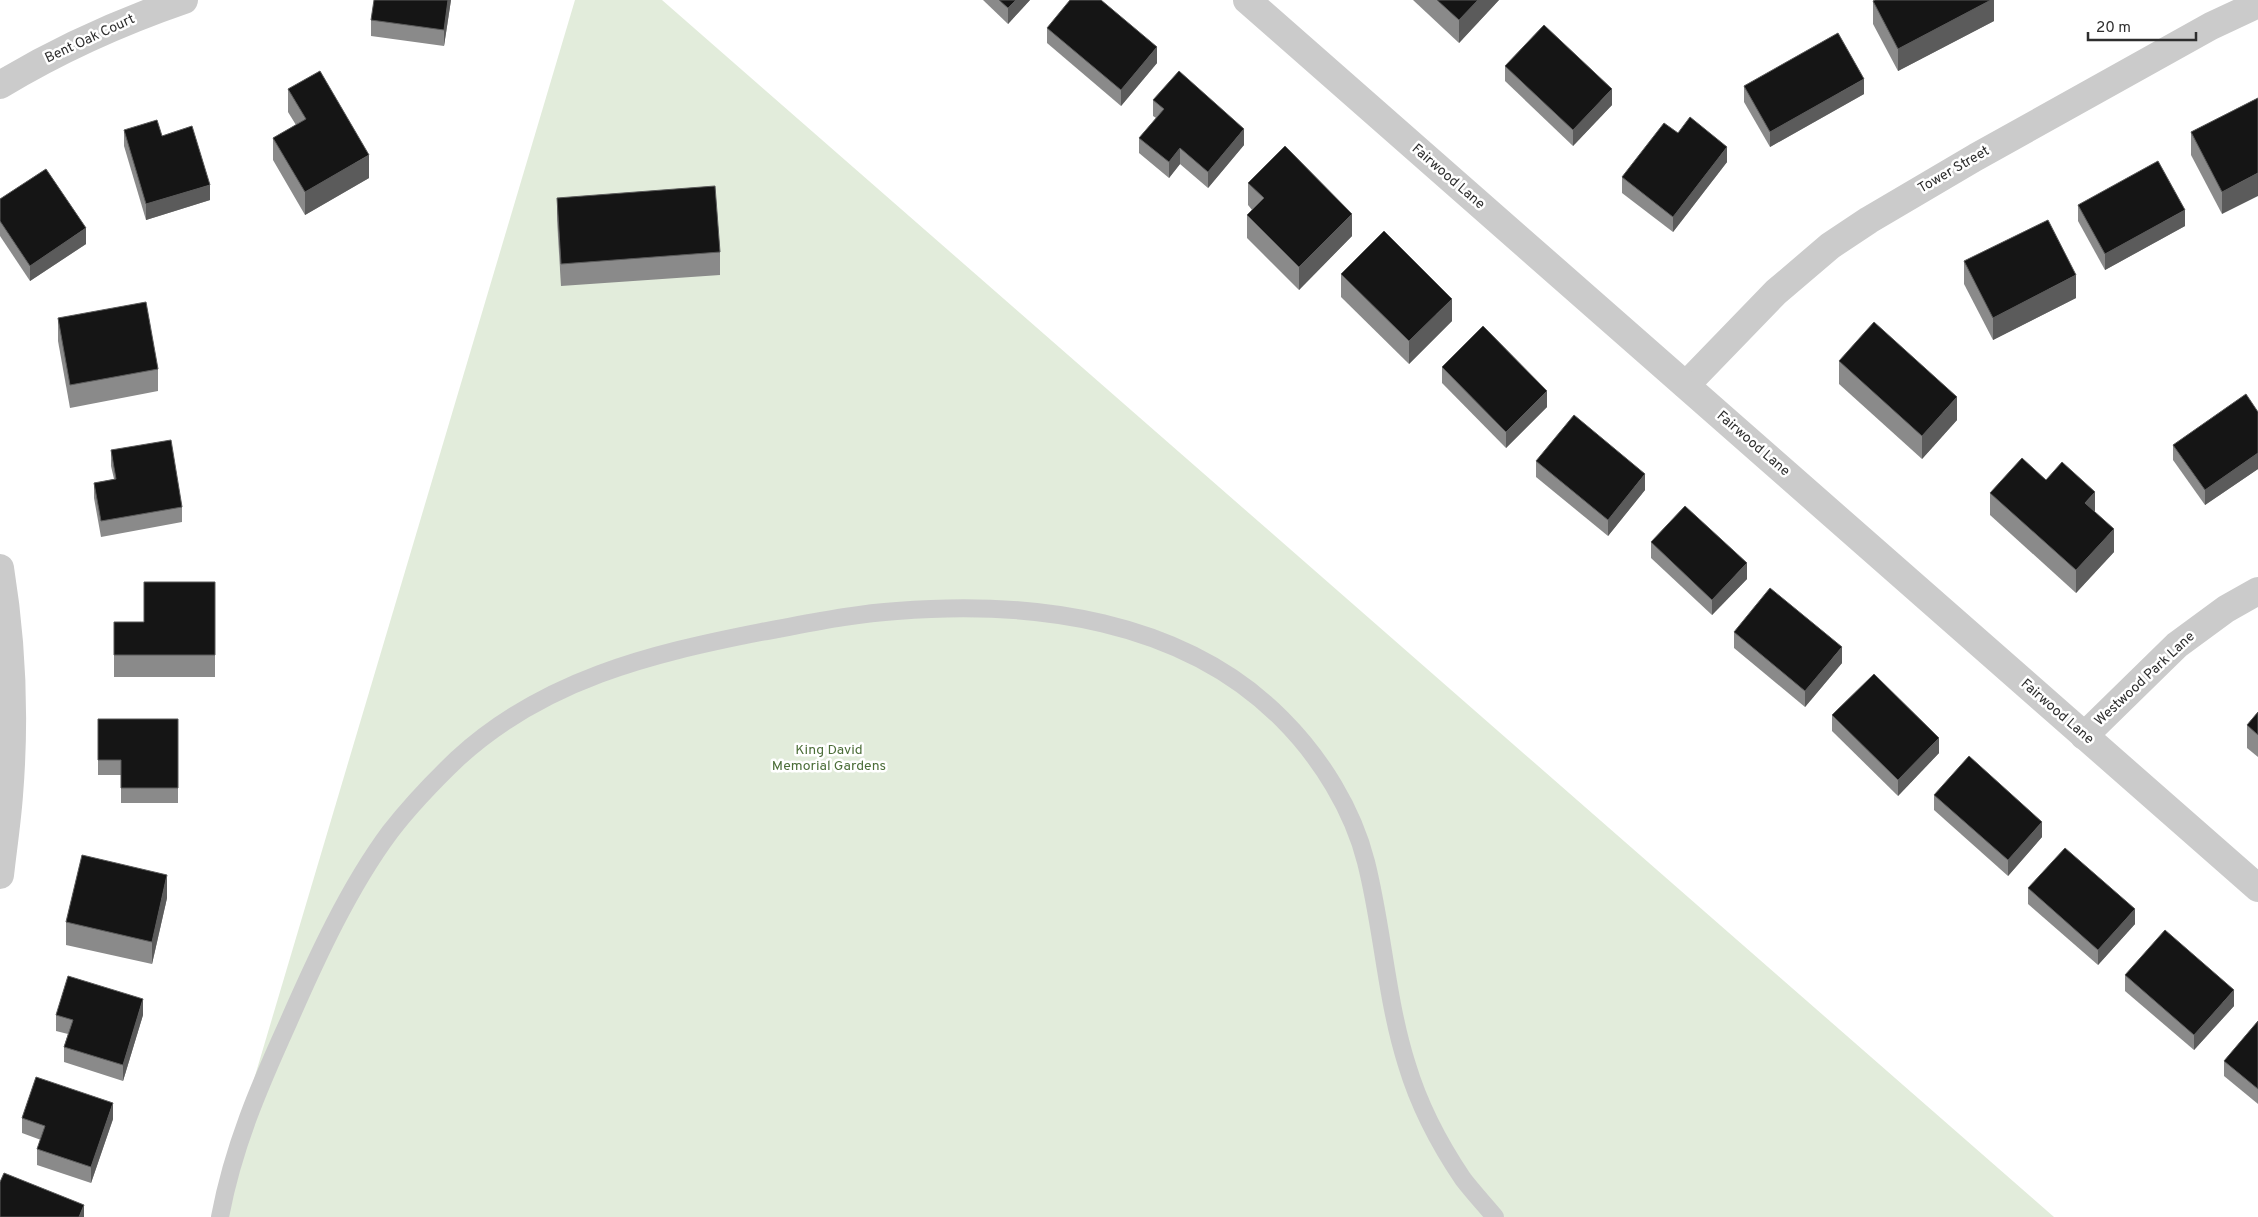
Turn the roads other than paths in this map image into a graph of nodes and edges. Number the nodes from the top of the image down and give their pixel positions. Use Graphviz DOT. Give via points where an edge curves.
graph roads {
  1 [pos="184,0"];
  2 [pos="1247,0"];
  3 [pos="2258,4"];
  4 [pos="0,85"];
  5 [pos="1686,385"];
  6 [pos="0,568"];
  7 [pos="2258,591"];
  8 [pos="2084,736"];
  9 [pos="0,874"];
  10 [pos="2258,888"];
  11 [pos="220,1217"];
  12 [pos="1495,1217"];
  1 -- 4 [label="street, Bent Oak Court" via="100,32"];
  2 -- 5 [label="street, Fairwood Lane"];
  3 -- 5 [label="street, Tower Street" via="2211,26 1869,220 1830,246 1776,292"];
  5 -- 8 [label="street, Fairwood Lane"];
  6 -- 9 [label="street" via="11,699 9,794"];
  7 -- 8 [label="street, Westwood Park Lane" via="2226,609 2177,645"];
  8 -- 10 [label="street, Fairwood Lane"];
  11 -- 12 [label="lane" via="228,1174 255,1096 313,967 388,834 415,801 460,756 547,695 598,673 700,644 810,623 894,611 974,607 1050,613 1106,623 1166,643 1222,670 1283,720 1318,761 1346,809 1365,860 1407,1066 1430,1123 1464,1180"];
}
